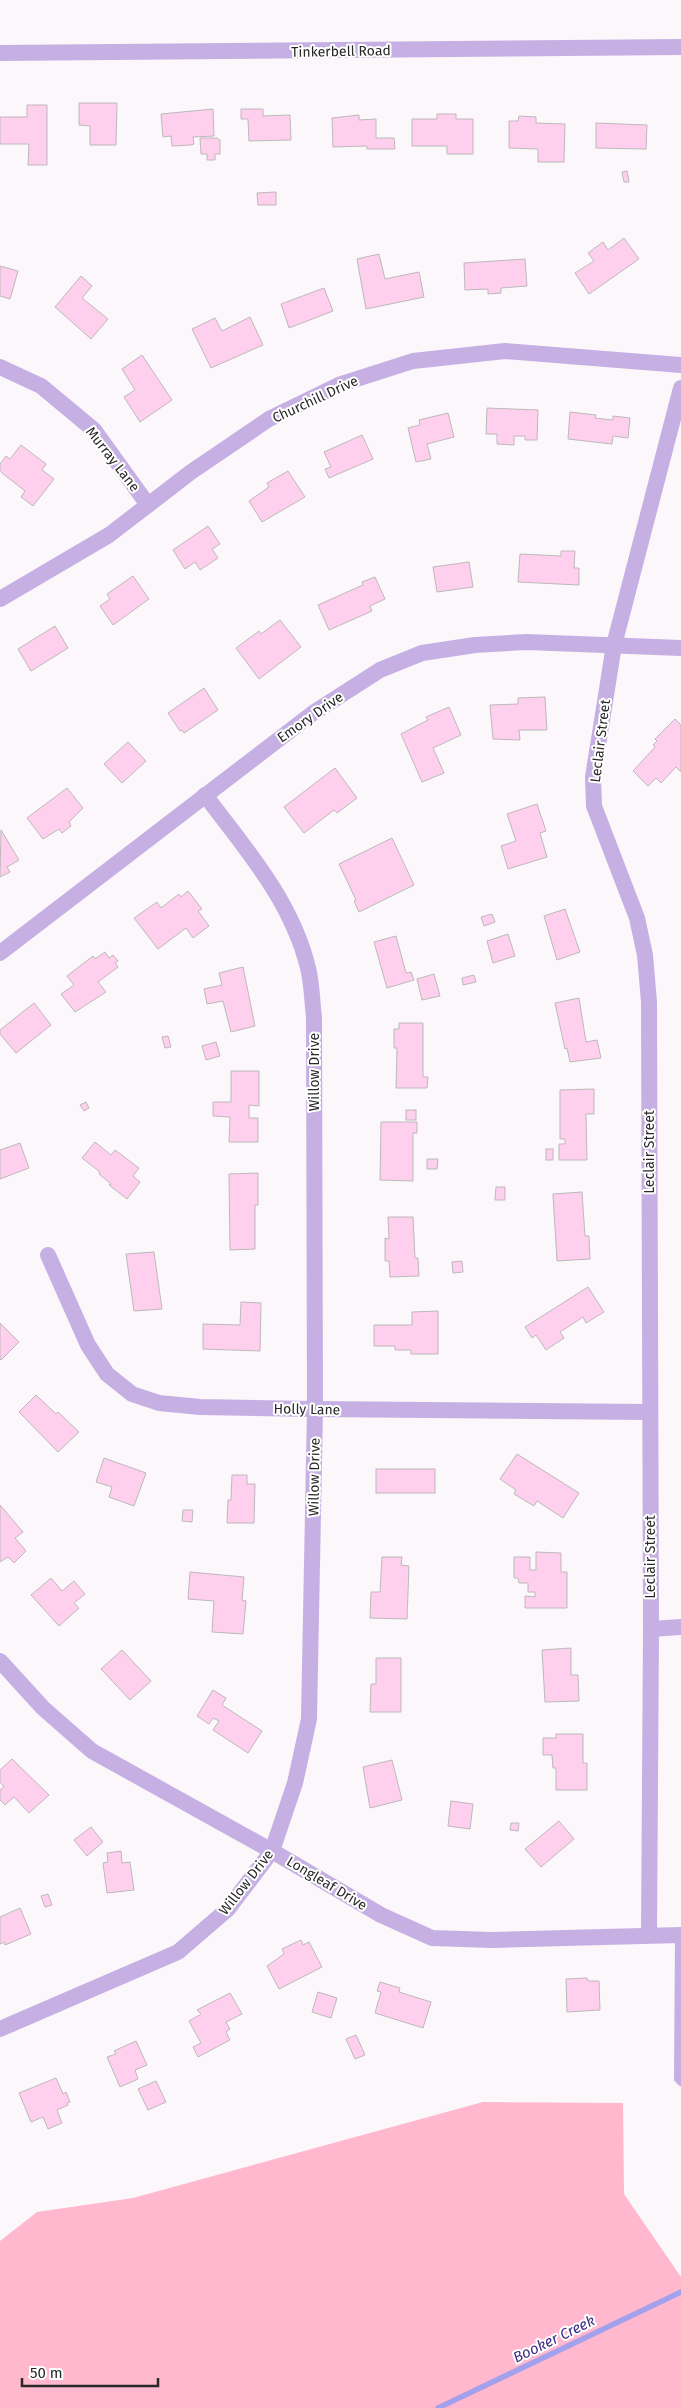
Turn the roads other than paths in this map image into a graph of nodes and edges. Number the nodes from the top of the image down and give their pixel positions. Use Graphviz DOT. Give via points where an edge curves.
graph roads {
  1 [pos="681,46"];
  2 [pos="0,53"];
  3 [pos="681,364"];
  4 [pos="0,367"];
  5 [pos="681,388"];
  6 [pos="148,505"];
  7 [pos="0,599"];
  8 [pos="614,645"];
  9 [pos="681,648"];
  10 [pos="205,795"];
  11 [pos="0,953"];
  12 [pos="48,1255"];
  13 [pos="315,1409"];
  14 [pos="649,1412"];
  15 [pos="681,1627"];
  16 [pos="651,1629"];
  17 [pos="2,1666"];
  18 [pos="272,1851"];
  19 [pos="649,1935"];
  20 [pos="680,1935"];
  21 [pos="680,1983"];
  22 [pos="0,2030"];
  23 [pos="681,2082"];
  1 -- 2 [label="street, Tinkerbell Road"];
  3 -- 6 [label="street, Churchill Drive" via="505,351 412,361 341,384 269,420"];
  4 -- 6 [label="street, Murray Lane" via="41,386 94,430"];
  5 -- 8 [label="street, Leclair Street"];
  6 -- 7 [label="street, Churchill Drive" via="109,535"];
  8 -- 9 [label="street, Emory Drive"];
  8 -- 10 [label="street, Emory Drive" via="526,642 475,644 422,652 380,670 313,713"];
  8 -- 14 [label="street, Leclair Street" via="596,751 594,806 637,918 645,955 649,1002"];
  10 -- 11 [label="street, Emory Drive"];
  10 -- 13 [label="street, Willow Drive" via="266,877 292,924 308,968 314,1017"];
  12 -- 13 [label="street, Holly Lane" via="88,1345 107,1374 132,1394 159,1403 200,1407"];
  13 -- 14 [label="street, Holly Lane"];
  13 -- 18 [label="street, Willow Drive" via="309,1719 296,1783"];
  14 -- 16 [label="street, Leclair Street"];
  15 -- 16 [label="street"];
  16 -- 19 [label="street, Leclair Street"];
  17 -- 18 [label="street, Longleaf Drive" via="92,1751"];
  18 -- 19 [label="street, Longleaf Drive" via="381,1915 432,1938 493,1940"];
  18 -- 22 [label="street, Willow Drive" via="228,1909 178,1952"];
  19 -- 20 [label="street, Longleaf Drive"];
  20 -- 21 [label="lane"];
  21 -- 23 [label="lane" via="678,2079"];
}
